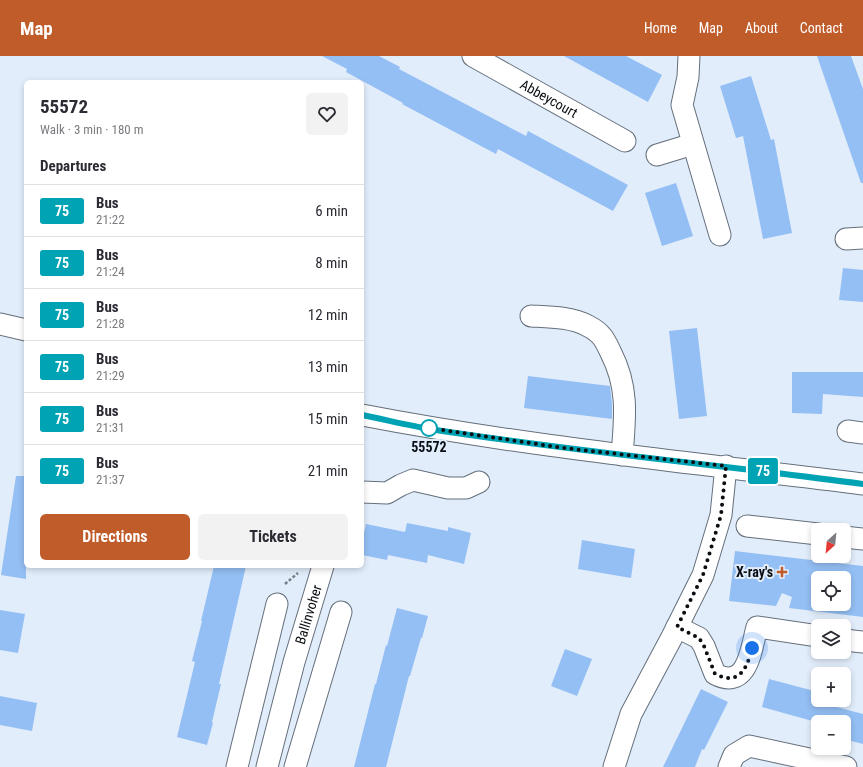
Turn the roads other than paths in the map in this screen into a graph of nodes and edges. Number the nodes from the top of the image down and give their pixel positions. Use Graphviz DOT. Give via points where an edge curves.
graph roads {
  1 [pos="473,56"];
  2 [pos="689,56"];
  3 [pos="625,141"];
  4 [pos="693,144"];
  5 [pos="657,155"];
  6 [pos="720,235"];
  7 [pos="531,316"];
  8 [pos="0,324"];
  9 [pos="24,330"];
  10 [pos="364,415"];
  11 [pos="622,455"];
  12 [pos="726,466"];
  13 [pos="478,482"];
  14 [pos="863,484"];
  15 [pos="364,492"];
  16 [pos="747,526"];
  17 [pos="811,533"];
  18 [pos="851,537"];
  19 [pos="863,539"];
  20 [pos="322,568"];
  21 [pos="277,604"];
  22 [pos="341,612"];
  23 [pos="677,627"];
  24 [pos="811,635"];
  25 [pos="851,641"];
  26 [pos="863,642"];
  27 [pos="265,654"];
  28 [pos="294,662"];
  29 [pos="323,671"];
  30 [pos="251,709"];
  31 [pos="280,716"];
  32 [pos="307,724"];
  33 [pos="237,767"];
  34 [pos="267,767"];
  35 [pos="294,767"];
  36 [pos="614,767"];
  37 [pos="729,767"];
  38 [pos="846,767"];
  1 -- 3 [label="street, Abbeycourt"];
  2 -- 4 [label="street" via="682,105"];
  4 -- 5 [label="street"];
  4 -- 6 [label="street"];
  7 -- 11 [label="street" via="561,318 587,325 602,335 618,365 625,397"];
  8 -- 9 [label="street"];
  10 -- 11 [label="street" via="435,430"];
  11 -- 12 [label="street"];
  12 -- 14 [label="street"];
  12 -- 23 [label="street" via="719,523 703,575"];
  13 -- 15 [label="street" via="466,488 448,488 412,480 387,494"];
  16 -- 17 [label="street"];
  18 -- 19 [label="street"];
  20 -- 28 [label="street, Ballinvoher"];
  21 -- 27 [label="street"];
  22 -- 29 [label="street"];
  23 -- 24 [label="street" via="699,638 715,674 723,678 735,678 743,672 757,627"];
  23 -- 36 [label="street" via="631,714"];
  25 -- 26 [label="street"];
  27 -- 28 [label="street, Ballinvoher"];
  27 -- 30 [label="street"];
  28 -- 29 [label="street, Ballinvoher"];
  28 -- 31 [label="street, Ballinvoher"];
  29 -- 32 [label="street"];
  30 -- 31 [label="street"];
  30 -- 33 [label="street"];
  31 -- 32 [label="street"];
  31 -- 34 [label="street, Ballinvoher"];
  32 -- 35 [label="street"];
  37 -- 38 [label="street" via="734,755 749,746"];
}
